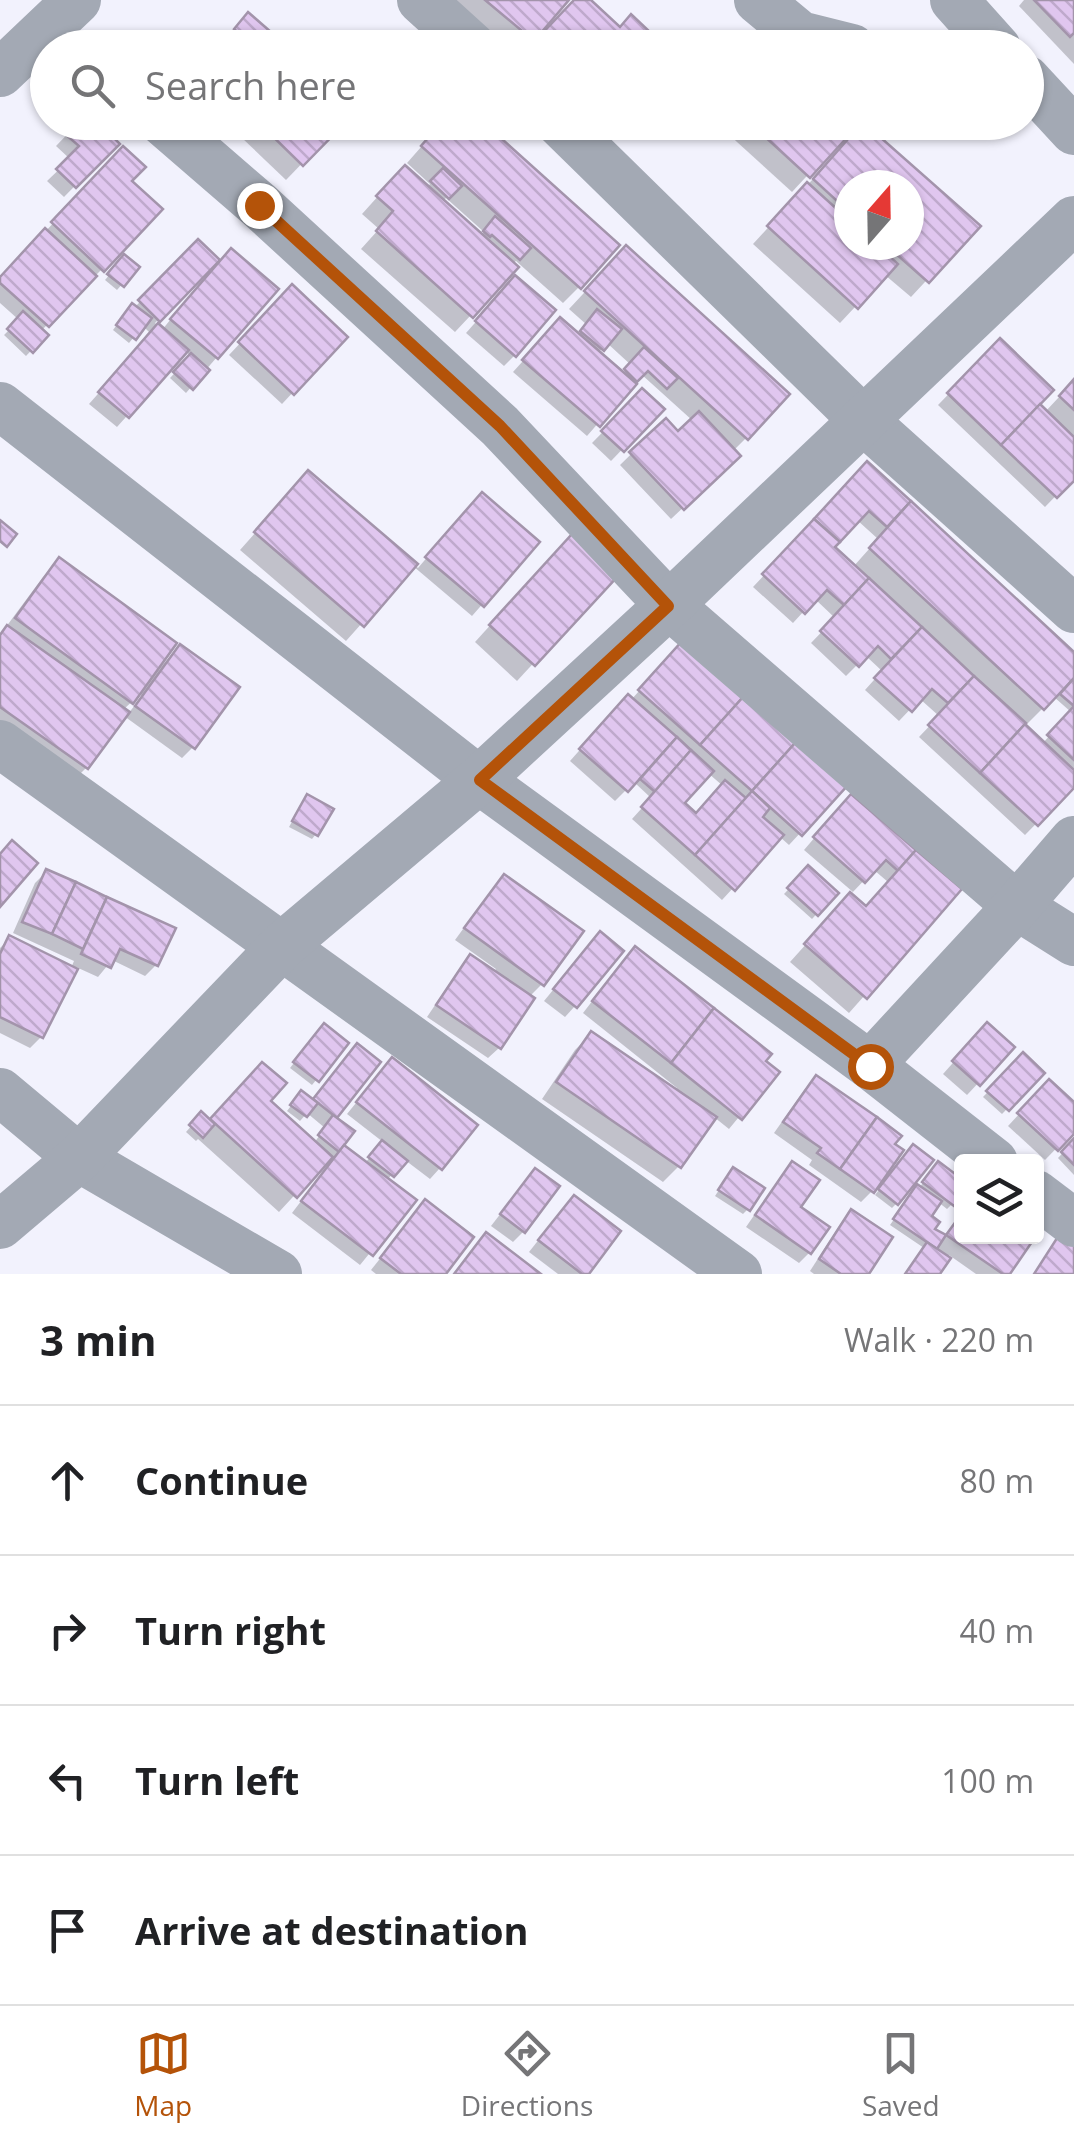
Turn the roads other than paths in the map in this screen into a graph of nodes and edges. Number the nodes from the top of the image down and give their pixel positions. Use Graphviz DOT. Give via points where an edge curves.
graph roads {
  1 [pos="421,0"];
  2 [pos="758,0"];
  3 [pos="954,0"];
  4 [pos="454,30"];
  5 [pos="793,30"];
  6 [pos="981,30"];
  7 [pos="30,44"];
  8 [pos="0,73"];
  9 [pos="1044,99"];
  10 [pos="1074,130"];
  11 [pos="184,140"];
  12 [pos="578,140"];
  13 [pos="1074,220"];
  14 [pos="0,406"];
  15 [pos="863,420"];
  16 [pos="668,606"];
  17 [pos="1074,609"];
  18 [pos="0,744"];
  19 [pos="480,780"];
  20 [pos="1074,840"];
  21 [pos="1017,906"];
  22 [pos="1074,942"];
  23 [pos="282,946"];
  24 [pos="870,1066"];
  25 [pos="0,1092"];
  26 [pos="984,1154"];
  27 [pos="80,1158"];
  28 [pos="1044,1200"];
  29 [pos="1074,1223"];
  30 [pos="0,1225"];
  31 [pos="278,1274"];
  32 [pos="738,1274"];
  1 -- 4 [label="street"];
  2 -- 5 [label="street"];
  3 -- 6 [label="street"];
  7 -- 8 [label="street"];
  9 -- 10 [label="street"];
  11 -- 16 [label="street" via="500,426"];
  12 -- 15 [label="street"];
  13 -- 15 [label="street"];
  14 -- 19 [label="street"];
  15 -- 16 [label="street"];
  15 -- 17 [label="street"];
  16 -- 19 [label="street"];
  16 -- 21 [label="street"];
  18 -- 23 [label="street"];
  19 -- 23 [label="street"];
  19 -- 24 [label="street"];
  20 -- 21 [label="street"];
  21 -- 22 [label="street"];
  21 -- 24 [label="street"];
  23 -- 27 [label="street"];
  23 -- 32 [label="street"];
  24 -- 26 [label="street"];
  25 -- 27 [label="street"];
  27 -- 30 [label="street"];
  27 -- 31 [label="street"];
  28 -- 29 [label="street"];
}
